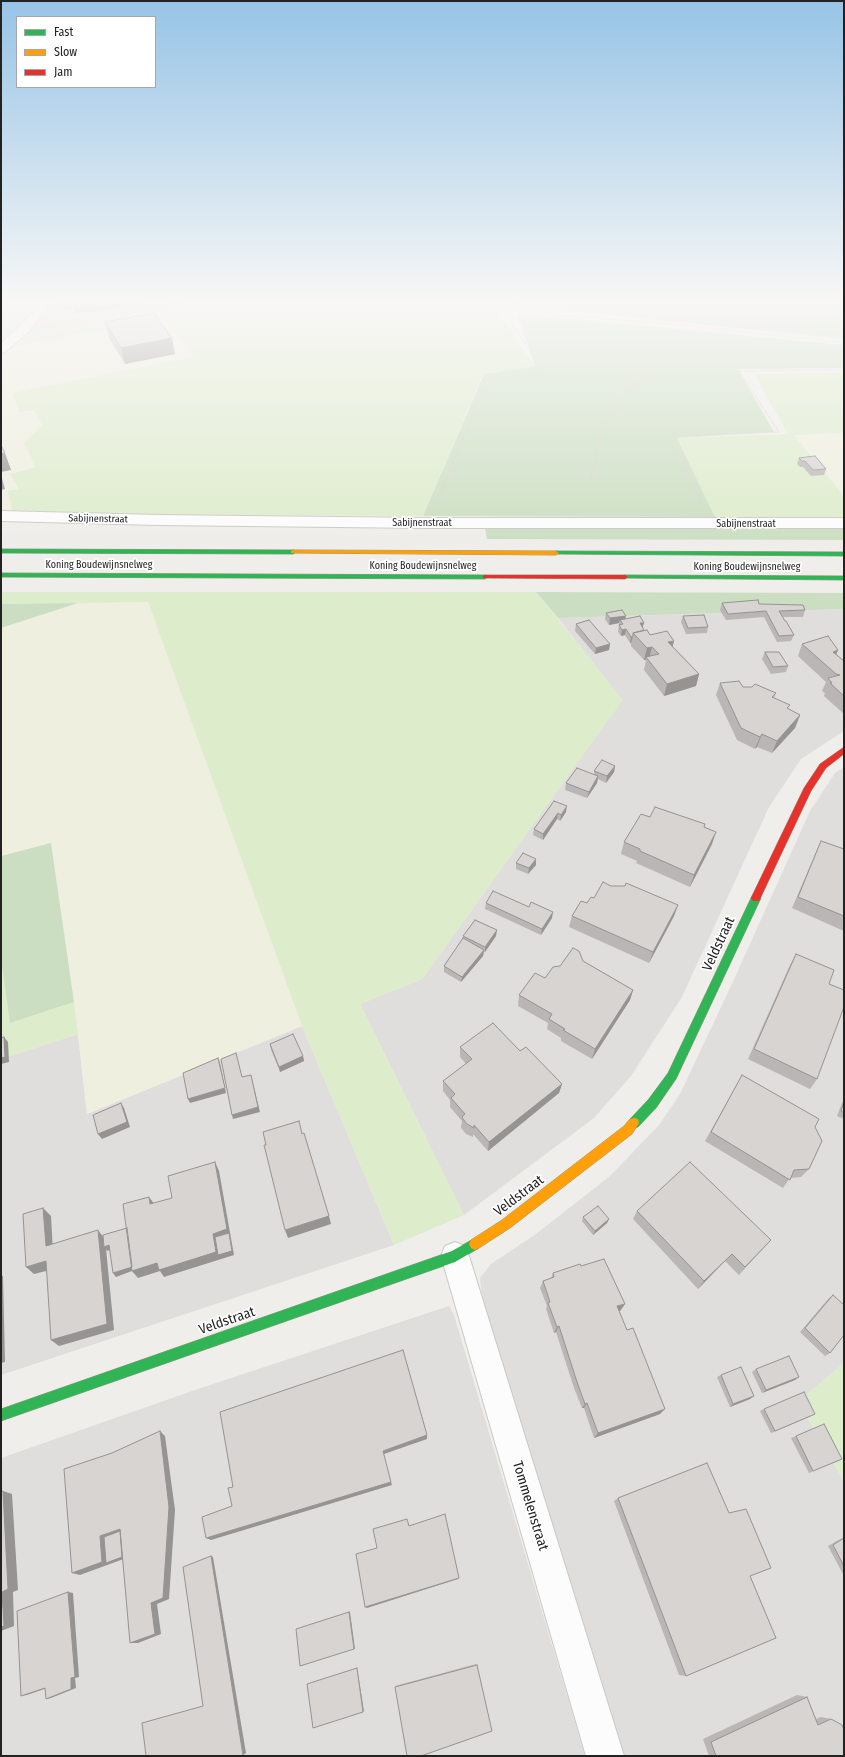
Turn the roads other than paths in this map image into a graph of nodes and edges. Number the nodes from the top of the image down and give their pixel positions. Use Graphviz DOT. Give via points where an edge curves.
graph roads {
  1 [pos="1,516"];
  2 [pos="844,523"];
  3 [pos="1,551"];
  4 [pos="844,554"];
  5 [pos="1,575"];
  6 [pos="844,578"];
  7 [pos="844,750"];
  8 [pos="455,1256"];
  9 [pos="1,1415"];
  10 [pos="605,1756"];
  1 -- 2 [label="street, Sabijnenstraat" via="427,523"];
  3 -- 4 [label="main road, Koning Boudewijnsnelweg"];
  5 -- 6 [label="main road, Koning Boudewijnsnelweg"];
  7 -- 8 [label="main road, Veldstraat" via="823,766 807,790 672,1076 652,1104 628,1130 506,1224"];
  8 -- 9 [label="main road, Veldstraat"];
  8 -- 10 [label="street, Tommelenstraat"];
}
